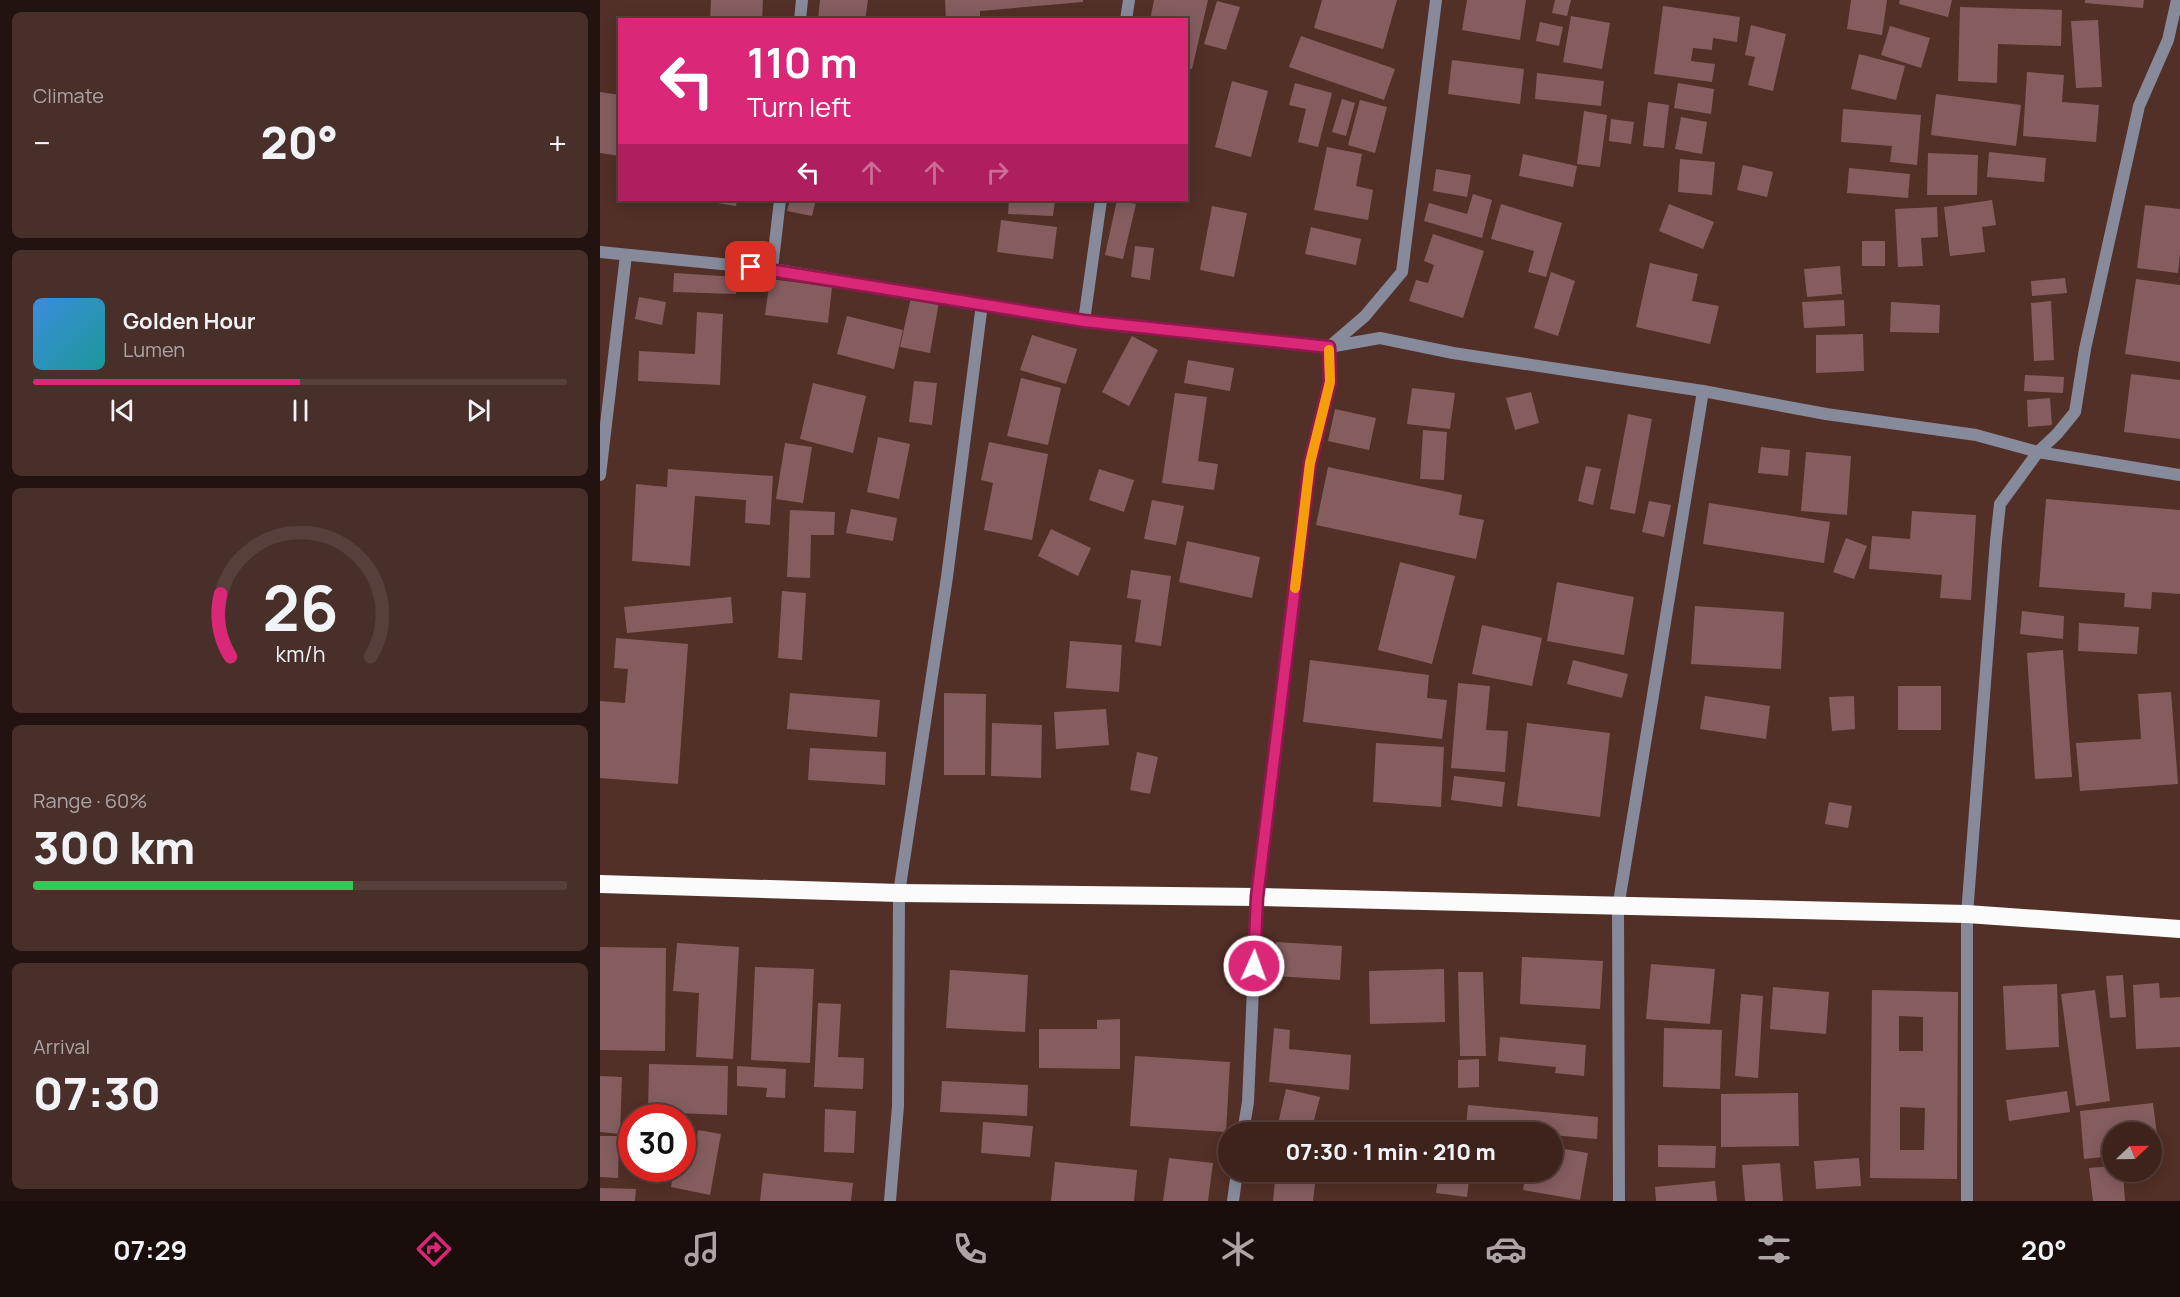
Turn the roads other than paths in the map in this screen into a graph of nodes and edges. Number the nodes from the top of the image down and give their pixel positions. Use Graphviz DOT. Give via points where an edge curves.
graph roads {
  1 [pos="802,0"];
  2 [pos="1129,0"];
  3 [pos="1436,0"];
  4 [pos="2176,0"];
  5 [pos="800,18"];
  6 [pos="1126,18"];
  7 [pos="780,201"];
  8 [pos="1101,201"];
  9 [pos="600,252"];
  10 [pos="626,255"];
  11 [pos="772,269"];
  12 [pos="981,304"];
  13 [pos="1084,321"];
  14 [pos="1329,347"];
  15 [pos="1703,391"];
  16 [pos="2038,452"];
  17 [pos="600,475"];
  18 [pos="2180,475"];
  19 [pos="600,884"];
  20 [pos="899,893"];
  21 [pos="1257,897"];
  22 [pos="1618,908"];
  23 [pos="1967,914"];
  24 [pos="2180,928"];
  25 [pos="1245,1122"];
  26 [pos="1236,1182"];
  27 [pos="890,1201"];
  28 [pos="1233,1201"];
  29 [pos="1619,1201"];
  30 [pos="1967,1201"];
  1 -- 5 [label="street"];
  2 -- 6 [label="street"];
  3 -- 14 [label="street" via="1402,272 1365,316"];
  4 -- 16 [label="street" via="2168,40 2139,106 2085,349 2075,412"];
  7 -- 11 [label="street"];
  8 -- 13 [label="street"];
  9 -- 10 [label="street"];
  10 -- 11 [label="street"];
  10 -- 17 [label="street"];
  11 -- 12 [label="street"];
  12 -- 13 [label="street"];
  12 -- 20 [label="street" via="947,577"];
  13 -- 14 [label="street"];
  14 -- 15 [label="street" via="1380,338"];
  14 -- 21 [label="street" via="1330,382 1310,463"];
  15 -- 16 [label="street" via="1826,414 1976,435"];
  15 -- 22 [label="street"];
  16 -- 18 [label="street"];
  16 -- 23 [label="street" via="2000,504"];
  19 -- 20 [label="highway"];
  20 -- 21 [label="highway"];
  20 -- 27 [label="street" via="898,1106"];
  21 -- 22 [label="highway"];
  21 -- 25 [label="street"];
  22 -- 23 [label="highway"];
  22 -- 29 [label="street"];
  23 -- 24 [label="highway"];
  23 -- 30 [label="street"];
  26 -- 28 [label="street"];
}
